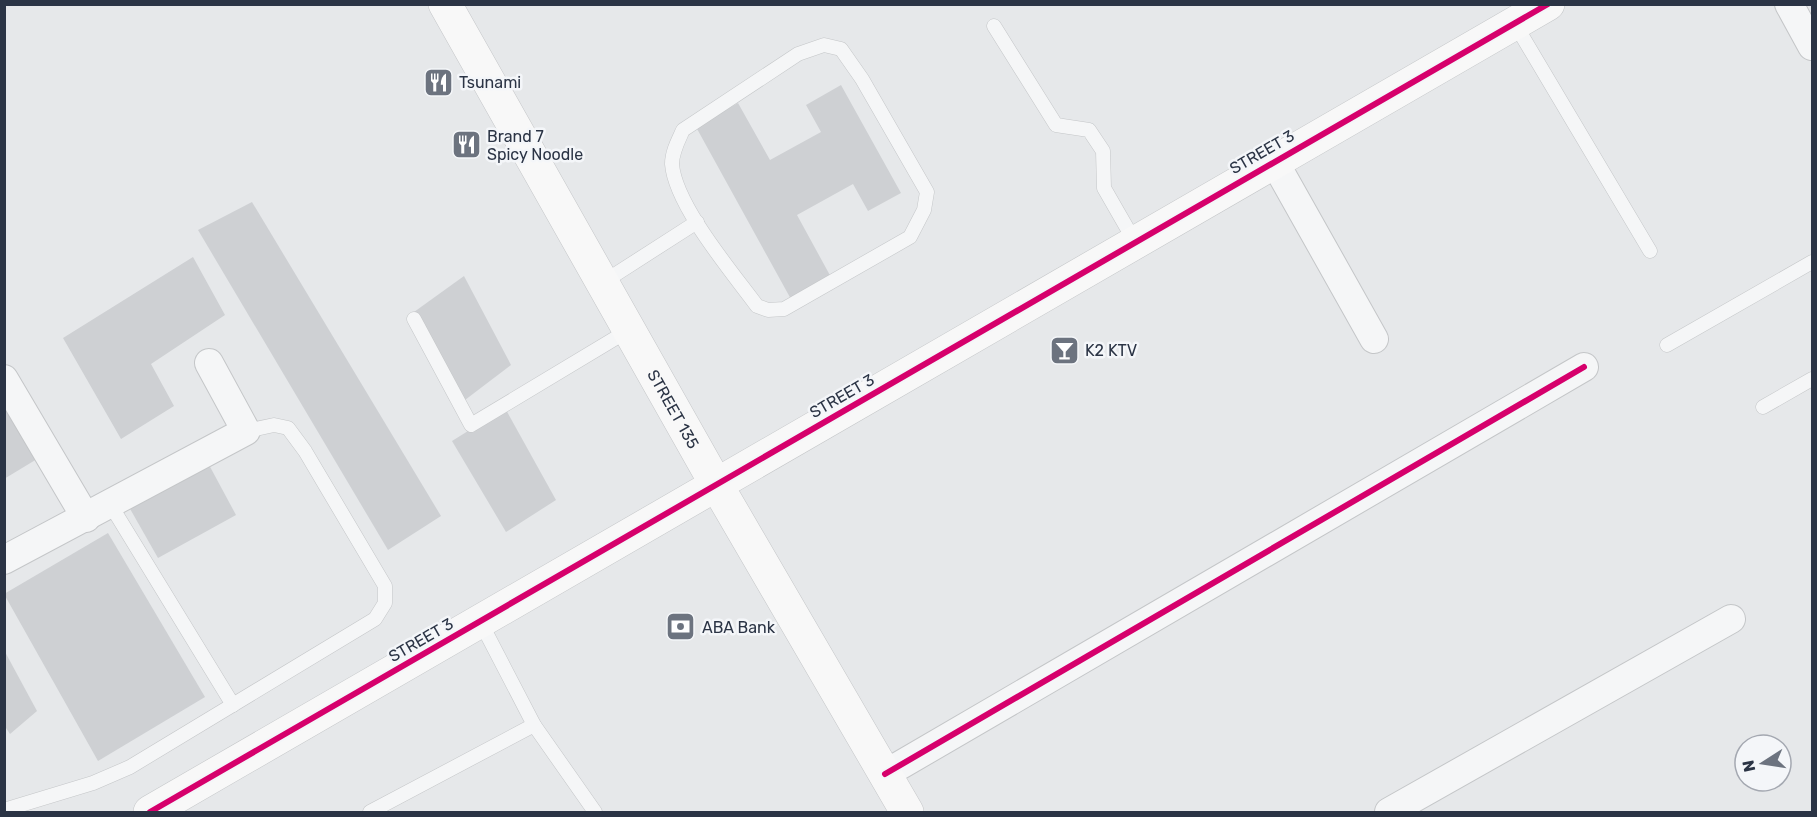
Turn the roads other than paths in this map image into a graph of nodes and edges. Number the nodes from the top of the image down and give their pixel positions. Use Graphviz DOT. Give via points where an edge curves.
graph roads {
  1 [pos="445,4"];
  2 [pos="1548,4"];
  3 [pos="1789,4"];
  4 [pos="1515,24"];
  5 [pos="994,26"];
  6 [pos="1812,46"];
  7 [pos="1274,161"];
  8 [pos="697,222"];
  9 [pos="1135,242"];
  10 [pos="1650,251"];
  11 [pos="1812,262"];
  12 [pos="602,283"];
  13 [pos="414,319"];
  14 [pos="629,330"];
  15 [pos="1374,339"];
  16 [pos="1667,345"];
  17 [pos="209,363"];
  18 [pos="1584,367"];
  19 [pos="1812,379"];
  20 [pos="4,380"];
  21 [pos="1763,407"];
  22 [pos="246,431"];
  23 [pos="716,484"];
  24 [pos="98,511"];
  25 [pos="4,560"];
  26 [pos="1731,619"];
  27 [pos="480,621"];
  28 [pos="233,705"];
  29 [pos="534,725"];
  30 [pos="885,774"];
  31 [pos="4,810"];
  32 [pos="594,812"];
  33 [pos="150,813"];
  34 [pos="370,813"];
  35 [pos="907,813"];
  36 [pos="1389,813"];
  1 -- 12 [label="street, STREET 135"];
  2 -- 4 [label="street, STREET 3"];
  3 -- 6 [label="street"];
  4 -- 7 [label="street, STREET 3"];
  4 -- 10 [label="lane"];
  5 -- 9 [label="lane" via="1056,125 1089,130 1103,151 1104,188"];
  7 -- 9 [label="street, STREET 3"];
  7 -- 15 [label="street"];
  8 -- 8 [label="lane" via="674,179 672,162 683,130 798,54 824,45 841,49 927,192 924,210 910,237 784,309 757,306"];
  8 -- 12 [label="lane"];
  9 -- 23 [label="street, STREET 3"];
  11 -- 16 [label="lane"];
  12 -- 14 [label="street, STREET 135"];
  13 -- 14 [label="lane" via="471,425"];
  14 -- 23 [label="street, STREET 135"];
  17 -- 22 [label="street"];
  18 -- 30 [label="street"];
  19 -- 21 [label="lane"];
  20 -- 24 [label="street"];
  22 -- 24 [label="street"];
  22 -- 28 [label="lane" via="274,425 288,428 385,586 385,603 375,619"];
  23 -- 27 [label="street, STREET 3"];
  23 -- 30 [label="street, STREET 135"];
  24 -- 25 [label="street"];
  24 -- 28 [label="lane"];
  26 -- 36 [label="street"];
  27 -- 29 [label="lane"];
  27 -- 33 [label="street, STREET 3"];
  28 -- 31 [label="lane" via="130,767 93,783"];
  29 -- 32 [label="lane"];
  29 -- 34 [label="lane"];
  30 -- 35 [label="street, STREET 135"];
}
